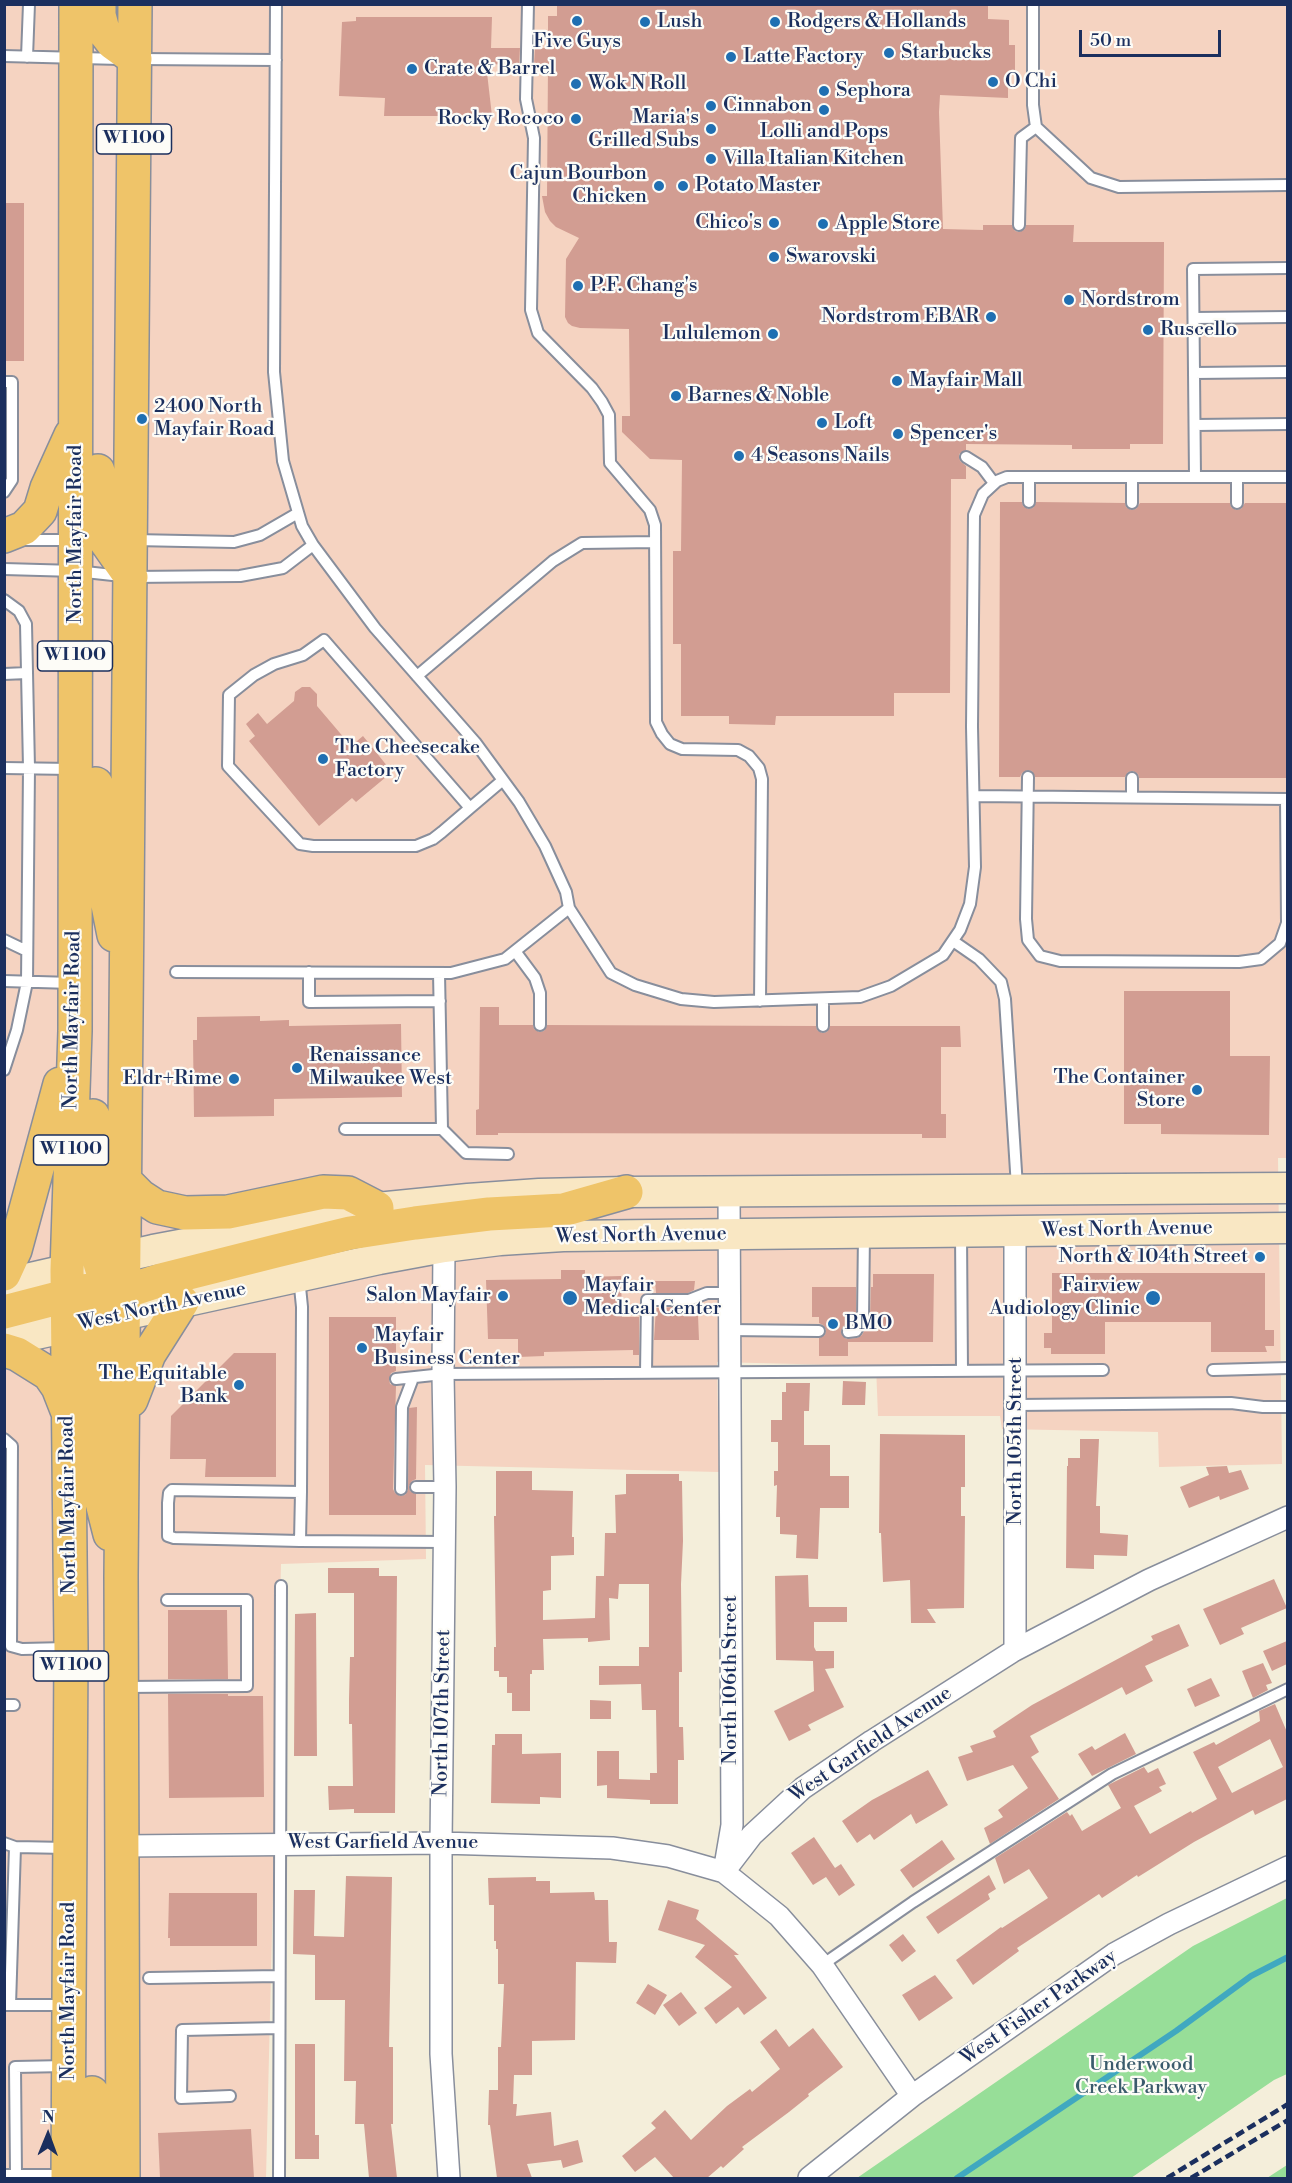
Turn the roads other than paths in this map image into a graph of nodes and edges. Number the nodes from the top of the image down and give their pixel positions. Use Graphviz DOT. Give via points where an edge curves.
graph roads {
  1 [pos="29,4"];
  2 [pos="76,4"];
  3 [pos="99,4"];
  4 [pos="135,4"];
  5 [pos="276,4"];
  6 [pos="528,4"];
  7 [pos="1033,4"];
  8 [pos="4,56"];
  9 [pos="27,57"];
  10 [pos="77,58"];
  11 [pos="135,59"];
  12 [pos="276,60"];
  13 [pos="1036,127"];
  14 [pos="1287,185"];
  15 [pos="76,192"];
  16 [pos="1019,225"];
  17 [pos="1287,268"];
  18 [pos="1287,317"];
  19 [pos="1194,318"];
  20 [pos="1287,372"];
  21 [pos="1194,373"];
  22 [pos="4,382"];
  23 [pos="1287,424"];
  24 [pos="76,425"];
  25 [pos="1195,425"];
  26 [pos="966,457"];
  27 [pos="1029,477"];
  28 [pos="1132,477"];
  29 [pos="1195,477"];
  30 [pos="1237,477"];
  31 [pos="1287,477"];
  32 [pos="994,483"];
  33 [pos="4,492"];
  34 [pos="1029,502"];
  35 [pos="1132,503"];
  36 [pos="1237,503"];
  37 [pos="298,513"];
  38 [pos="4,538"];
  39 [pos="655,542"];
  40 [pos="313,545"];
  41 [pos="94,549"];
  42 [pos="4,569"];
  43 [pos="131,577"];
  44 [pos="4,600"];
  45 [pos="4,674"];
  46 [pos="27,674"];
  47 [pos="417,676"];
  48 [pos="4,768"];
  49 [pos="29,768"];
  50 [pos="75,769"];
  51 [pos="1028,777"];
  52 [pos="1132,777"];
  53 [pos="503,780"];
  54 [pos="974,796"];
  55 [pos="1028,797"];
  56 [pos="1132,798"];
  57 [pos="1287,799"];
  58 [pos="470,808"];
  59 [pos="569,908"];
  60 [pos="4,940"];
  61 [pos="953,941"];
  62 [pos="27,951"];
  63 [pos="515,951"];
  64 [pos="176,972"];
  65 [pos="309,972"];
  66 [pos="440,973"];
  67 [pos="4,981"];
  68 [pos="27,982"];
  69 [pos="75,983"];
  70 [pos="128,998"];
  71 [pos="823,999"];
  72 [pos="440,1001"];
  73 [pos="760,1001"];
  74 [pos="540,1025"];
  75 [pos="823,1026"];
  76 [pos="75,1031"];
  77 [pos="4,1070"];
  78 [pos="345,1129"];
  79 [pos="442,1129"];
  80 [pos="508,1154"];
  81 [pos="124,1180"];
  82 [pos="1173,1188"];
  83 [pos="1287,1188"];
  84 [pos="1017,1189"];
  85 [pos="626,1192"];
  86 [pos="729,1192"];
  87 [pos="377,1208"];
  88 [pos="1287,1227"];
  89 [pos="961,1232"];
  90 [pos="1015,1232"];
  91 [pos="792,1233"];
  92 [pos="864,1233"];
  93 [pos="729,1234"];
  94 [pos="444,1247"];
  95 [pos="4,1274"];
  96 [pos="299,1277"];
  97 [pos="4,1284"];
  98 [pos="729,1293"];
  99 [pos="97,1294"];
  100 [pos="182,1302"];
  101 [pos="4,1312"];
  102 [pos="729,1330"];
  103 [pos="819,1331"];
  104 [pos="848,1332"];
  105 [pos="4,1341"];
  106 [pos="4,1350"];
  107 [pos="1287,1368"];
  108 [pos="1103,1370"];
  109 [pos="1213,1370"];
  110 [pos="962,1371"];
  111 [pos="1016,1371"];
  112 [pos="646,1373"];
  113 [pos="729,1373"];
  114 [pos="443,1374"];
  115 [pos="413,1378"];
  116 [pos="396,1379"];
  117 [pos="1016,1405"];
  118 [pos="1287,1407"];
  119 [pos="68,1412"];
  120 [pos="122,1424"];
  121 [pos="4,1439"];
  122 [pos="416,1487"];
  123 [pos="445,1487"];
  124 [pos="401,1489"];
  125 [pos="301,1492"];
  126 [pos="1287,1517"];
  127 [pos="300,1541"];
  128 [pos="445,1542"];
  129 [pos="121,1575"];
  130 [pos="280,1586"];
  131 [pos="166,1600"];
  132 [pos="8,1647"];
  133 [pos="71,1648"];
  134 [pos="1015,1650"];
  135 [pos="122,1687"];
  136 [pos="1287,1689"];
  137 [pos="280,1843"];
  138 [pos="441,1843"];
  139 [pos="10,1845"];
  140 [pos="123,1846"];
  141 [pos="70,1849"];
  142 [pos="1287,1867"];
  143 [pos="724,1872"];
  144 [pos="822,1965"];
  145 [pos="279,1976"];
  146 [pos="148,1978"];
  147 [pos="7,2005"];
  148 [pos="70,2005"];
  149 [pos="279,2028"];
  150 [pos="69,2066"];
  151 [pos="230,2096"];
  152 [pos="912,2096"];
  153 [pos="10,2176"];
  154 [pos="76,2177"];
  155 [pos="123,2178"];
  156 [pos="279,2178"];
  157 [pos="449,2178"];
  158 [pos="809,2178"];
  1 -- 9 [label="lane"];
  2 -- 10 [label="main road, North Mayfair Road / WI 100"];
  3 -- 11 [label="main road" via="103,30"];
  4 -- 11 [label="main road, North Mayfair Road / WI 100"];
  5 -- 12 [label="lane"];
  6 -- 39 [label="lane" via="526,99 534,138 531,310 538,333 592,388 609,415 610,464 650,510"];
  7 -- 13 [label="lane"];
  8 -- 9 [label="lane"];
  9 -- 10 [label="lane"];
  10 -- 11 [label="lane"];
  10 -- 15 [label="main road, North Mayfair Road / WI 100"];
  11 -- 12 [label="lane"];
  11 -- 41 [label="main road, North Mayfair Road / WI 100"];
  12 -- 37 [label="lane" via="274,372 283,461"];
  13 -- 14 [label="lane" via="1091,178 1119,187"];
  13 -- 16 [label="lane" via="1021,138"];
  15 -- 24 [label="main road, North Mayfair Road / WI 100"];
  15 -- 41 [label="main road" via="91,246 99,326 98,509"];
  17 -- 19 [label="lane" via="1193,269"];
  18 -- 19 [label="lane"];
  19 -- 21 [label="lane"];
  20 -- 21 [label="lane"];
  21 -- 25 [label="lane"];
  22 -- 33 [label="lane" via="12,382 12,480"];
  23 -- 25 [label="lane"];
  24 -- 38 [label="main road" via="40,511 24,528"];
  24 -- 41 [label="main road, North Mayfair Road / WI 100"];
  25 -- 29 [label="lane"];
  26 -- 32 [label="lane" via="982,467"];
  27 -- 28 [label="lane"];
  27 -- 32 [label="lane" via="1007,477"];
  27 -- 34 [label="lane"];
  28 -- 29 [label="lane"];
  28 -- 35 [label="lane"];
  29 -- 30 [label="lane"];
  30 -- 31 [label="lane"];
  30 -- 36 [label="lane"];
  32 -- 54 [label="lane" via="983,494 974,514"];
  37 -- 40 [label="lane"];
  37 -- 41 [label="lane" via="260,535 234,542"];
  38 -- 41 [label="lane"];
  39 -- 47 [label="lane" via="582,543 554,561"];
  39 -- 73 [label="lane" via="656,722 670,744 682,749 738,750 759,768 762,779"];
  40 -- 43 [label="lane" via="283,568 240,576"];
  40 -- 47 [label="lane" via="375,628"];
  41 -- 42 [label="lane"];
  41 -- 43 [label="main road, North Mayfair Road / WI 100"];
  41 -- 50 [label="main road, North Mayfair Road / WI 100"];
  41 -- 70 [label="main road" via="95,798 104,885"];
  43 -- 70 [label="main road, North Mayfair Road / WI 100"];
  44 -- 46 [label="lane" via="19,610 26,624"];
  45 -- 46 [label="lane"];
  46 -- 49 [label="lane"];
  47 -- 53 [label="lane"];
  48 -- 49 [label="lane"];
  49 -- 50 [label="lane"];
  49 -- 62 [label="lane"];
  50 -- 69 [label="main road, North Mayfair Road / WI 100"];
  51 -- 55 [label="lane"];
  52 -- 56 [label="lane"];
  53 -- 58 [label="lane"];
  53 -- 59 [label="lane" via="545,846"];
  54 -- 55 [label="lane"];
  54 -- 61 [label="lane" via="975,867 970,904"];
  55 -- 56 [label="lane"];
  55 -- 57 [label="lane" via="1026,919 1028,940 1040,956 1060,961 1152,962 1261,959 1280,943 1287,923"];
  56 -- 57 [label="lane"];
  58 -- 58 [label="lane" via="434,839 416,846 300,844 228,766 229,695 254,675 303,655 324,640"];
  59 -- 63 [label="lane"];
  59 -- 73 [label="lane" via="611,973 635,985 681,999"];
  60 -- 62 [label="lane"];
  61 -- 71 [label="lane" via="943,955 891,986 860,997"];
  61 -- 84 [label="lane" via="980,959 1003,990"];
  62 -- 68 [label="lane"];
  63 -- 66 [label="lane" via="505,958"];
  63 -- 74 [label="lane" via="535,978 540,993"];
  64 -- 65 [label="lane"];
  65 -- 66 [label="lane"];
  65 -- 72 [label="lane" via="309,1002"];
  66 -- 72 [label="lane"];
  67 -- 68 [label="lane"];
  68 -- 69 [label="lane"];
  68 -- 77 [label="lane"];
  69 -- 76 [label="main road, North Mayfair Road / WI 100"];
  70 -- 81 [label="main road, North Mayfair Road / WI 100"];
  71 -- 73 [label="lane"];
  71 -- 75 [label="lane"];
  72 -- 79 [label="lane"];
  76 -- 95 [label="main road" via="15,1250"];
  76 -- 99 [label="main road, North Mayfair Road / WI 100"];
  78 -- 79 [label="lane"];
  79 -- 80 [label="lane" via="466,1153"];
  81 -- 87 [label="main road" via="157,1207 185,1214 228,1212 323,1192 348,1192"];
  81 -- 99 [label="main road, North Mayfair Road / WI 100"];
  82 -- 83 [label="main road, West North Avenue"];
  82 -- 84 [label="main road, West North Avenue"];
  82 -- 90 [label="main road" via="1103,1202 1049,1206"];
  84 -- 86 [label="main road, West North Avenue"];
  84 -- 91 [label="main road" via="1001,1209 973,1217 866,1219"];
  85 -- 86 [label="main road, West North Avenue"];
  85 -- 87 [label="main road, West North Avenue" via="515,1196"];
  85 -- 99 [label="main road" via="563,1210 489,1214 350,1233"];
  86 -- 93 [label="street, North 106th Street"];
  87 -- 99 [label="main road, West North Avenue"];
  88 -- 90 [label="main road, West North Avenue"];
  89 -- 90 [label="main road, West North Avenue"];
  89 -- 92 [label="main road, West North Avenue"];
  89 -- 110 [label="lane"];
  90 -- 111 [label="street, North 105th Street"];
  91 -- 92 [label="main road, West North Avenue"];
  91 -- 93 [label="main road, West North Avenue"];
  92 -- 104 [label="lane" via="863,1319 855,1331"];
  93 -- 94 [label="main road, West North Avenue" via="563,1236"];
  93 -- 98 [label="street, North 106th Street"];
  94 -- 96 [label="main road, West North Avenue"];
  94 -- 114 [label="street, North 107th Street"];
  96 -- 100 [label="main road, West North Avenue"];
  96 -- 125 [label="lane"];
  97 -- 99 [label="main road, West North Avenue"];
  98 -- 102 [label="street, North 106th Street"];
  98 -- 112 [label="lane" via="708,1293 689,1300 647,1300"];
  99 -- 100 [label="main road, West North Avenue"];
  99 -- 101 [label="main road"];
  99 -- 105 [label="main road, West North Avenue"];
  99 -- 119 [label="main road, North Mayfair Road / WI 100"];
  99 -- 120 [label="main road, North Mayfair Road / WI 100"];
  99 -- 129 [label="main road" via="97,1483"];
  100 -- 120 [label="main road" via="149,1354"];
  102 -- 103 [label="lane"];
  102 -- 113 [label="street, North 106th Street"];
  106 -- 119 [label="main road" via="49,1374"];
  107 -- 109 [label="lane"];
  108 -- 111 [label="lane"];
  110 -- 111 [label="lane"];
  110 -- 113 [label="lane"];
  111 -- 117 [label="street, North 105th Street"];
  112 -- 113 [label="lane"];
  112 -- 114 [label="lane"];
  113 -- 143 [label="street, North 106th Street" via="732,1825"];
  114 -- 115 [label="lane"];
  114 -- 123 [label="street, North 107th Street"];
  115 -- 116 [label="lane"];
  115 -- 124 [label="lane" via="402,1407"];
  117 -- 118 [label="lane" via="1231,1403"];
  117 -- 134 [label="street, North 105th Street"];
  119 -- 133 [label="main road, North Mayfair Road / WI 100"];
  120 -- 129 [label="main road, North Mayfair Road / WI 100"];
  121 -- 132 [label="lane" via="12,1446"];
  122 -- 123 [label="lane"];
  123 -- 128 [label="street, North 107th Street"];
  125 -- 127 [label="lane"];
  125 -- 127 [label="lane" via="172,1490 167,1528 170,1538"];
  126 -- 134 [label="street, West Garfield Avenue" via="1149,1580"];
  127 -- 128 [label="lane"];
  128 -- 138 [label="street, North 107th Street"];
  129 -- 135 [label="main road, North Mayfair Road / WI 100"];
  130 -- 137 [label="lane"];
  131 -- 135 [label="lane" via="247,1600 247,1686"];
  132 -- 133 [label="lane"];
  133 -- 141 [label="main road, North Mayfair Road / WI 100"];
  134 -- 143 [label="street, West Garfield Avenue" via="803,1788 752,1835"];
  135 -- 140 [label="main road, North Mayfair Road / WI 100"];
  136 -- 144 [label="lane" via="1112,1774"];
  137 -- 138 [label="street, West Garfield Avenue"];
  137 -- 140 [label="street, West Garfield Avenue"];
  137 -- 145 [label="lane"];
  138 -- 143 [label="street, West Garfield Avenue" via="612,1848"];
  138 -- 157 [label="street, North 107th Street" via="441,2054"];
  139 -- 141 [label="lane"];
  139 -- 147 [label="lane"];
  140 -- 155 [label="main road, North Mayfair Road / WI 100"];
  141 -- 148 [label="main road, North Mayfair Road / WI 100"];
  142 -- 152 [label="street, West Fisher Parkway" via="1114,1954"];
  143 -- 144 [label="street" via="779,1916"];
  144 -- 152 [label="street"];
  145 -- 146 [label="lane"];
  145 -- 149 [label="lane"];
  147 -- 148 [label="lane"];
  148 -- 150 [label="main road, North Mayfair Road / WI 100"];
  148 -- 154 [label="main road" via="83,2013 92,2039"];
  149 -- 151 [label="lane" via="182,2030 181,2098"];
  149 -- 156 [label="lane"];
  150 -- 153 [label="lane" via="15,2067"];
  150 -- 154 [label="main road, North Mayfair Road / WI 100"];
  152 -- 158 [label="street, West Fisher Parkway"];
  153 -- 154 [label="lane"];
}
